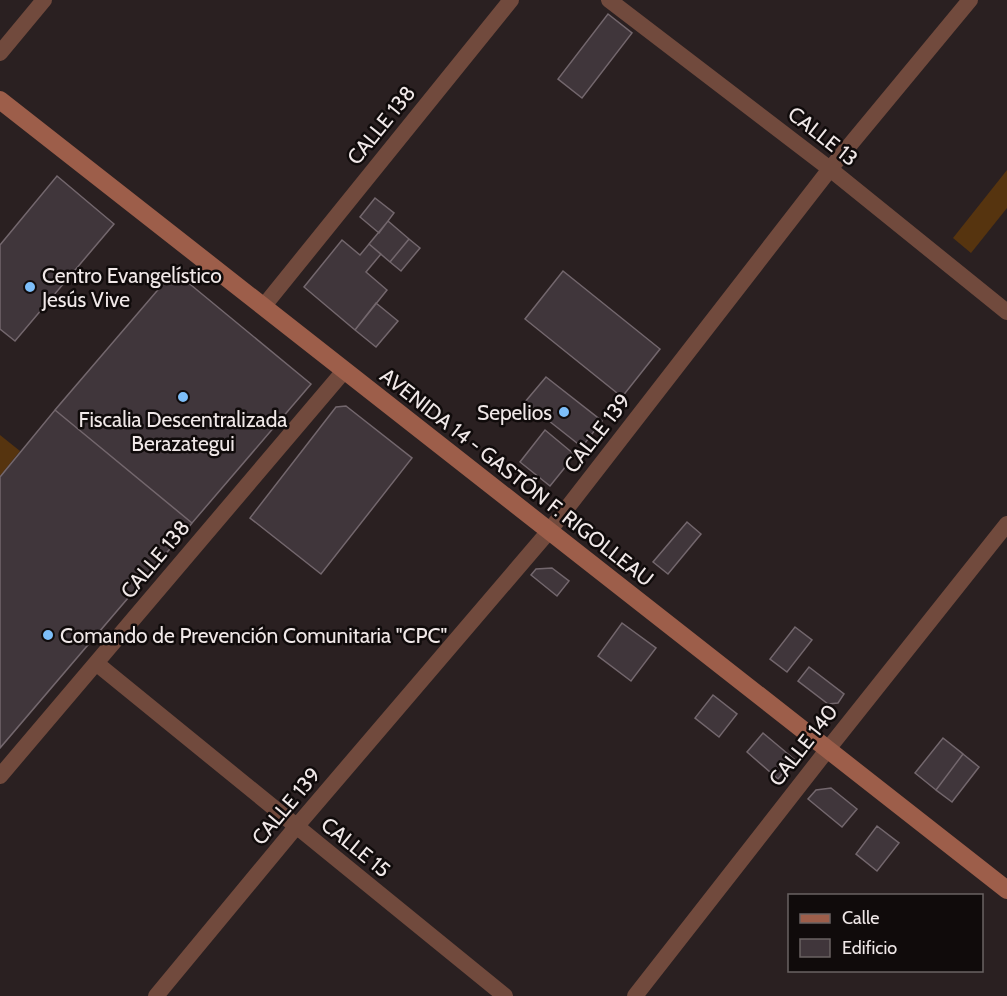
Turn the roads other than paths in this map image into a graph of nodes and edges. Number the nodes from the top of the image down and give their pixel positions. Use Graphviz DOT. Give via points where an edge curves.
graph roads {
  1 [pos="44,0"];
  2 [pos="511,0"];
  3 [pos="609,0"];
  4 [pos="969,0"];
  5 [pos="0,53"];
  6 [pos="0,100"];
  7 [pos="830,170"];
  8 [pos="263,307"];
  9 [pos="1007,312"];
  10 [pos="344,371"];
  11 [pos="1007,524"];
  12 [pos="550,530"];
  13 [pos="96,663"];
  14 [pos="828,749"];
  15 [pos="0,776"];
  16 [pos="296,827"];
  17 [pos="1007,890"];
  18 [pos="156,996"];
  19 [pos="505,996"];
  20 [pos="635,996"];
  1 -- 5 [label="street"];
  2 -- 8 [label="street, CALLE 138"];
  3 -- 7 [label="street, CALLE 13"];
  4 -- 7 [label="street, CALLE 139"];
  6 -- 8 [label="main road, AVENIDA 14 - GASTÓN F. RIGOLLEAU"];
  7 -- 9 [label="street, CALLE 13"];
  7 -- 12 [label="street, CALLE 139"];
  8 -- 10 [label="main road, AVENIDA 14 - GASTÓN F. RIGOLLEAU"];
  10 -- 12 [label="main road, AVENIDA 14 - GASTÓN F. RIGOLLEAU"];
  10 -- 13 [label="street, CALLE 138"];
  11 -- 14 [label="street, CALLE 140"];
  12 -- 14 [label="main road, AVENIDA 14 - GASTÓN F. RIGOLLEAU"];
  12 -- 16 [label="street, CALLE 139"];
  13 -- 15 [label="street, CALLE 138"];
  13 -- 16 [label="street, CALLE 15"];
  14 -- 17 [label="main road, AVENIDA 14 - GASTÓN F. RIGOLLEAU"];
  14 -- 20 [label="street, CALLE 140"];
  16 -- 18 [label="street, CALLE 139"];
  16 -- 19 [label="street, CALLE 15"];
}
